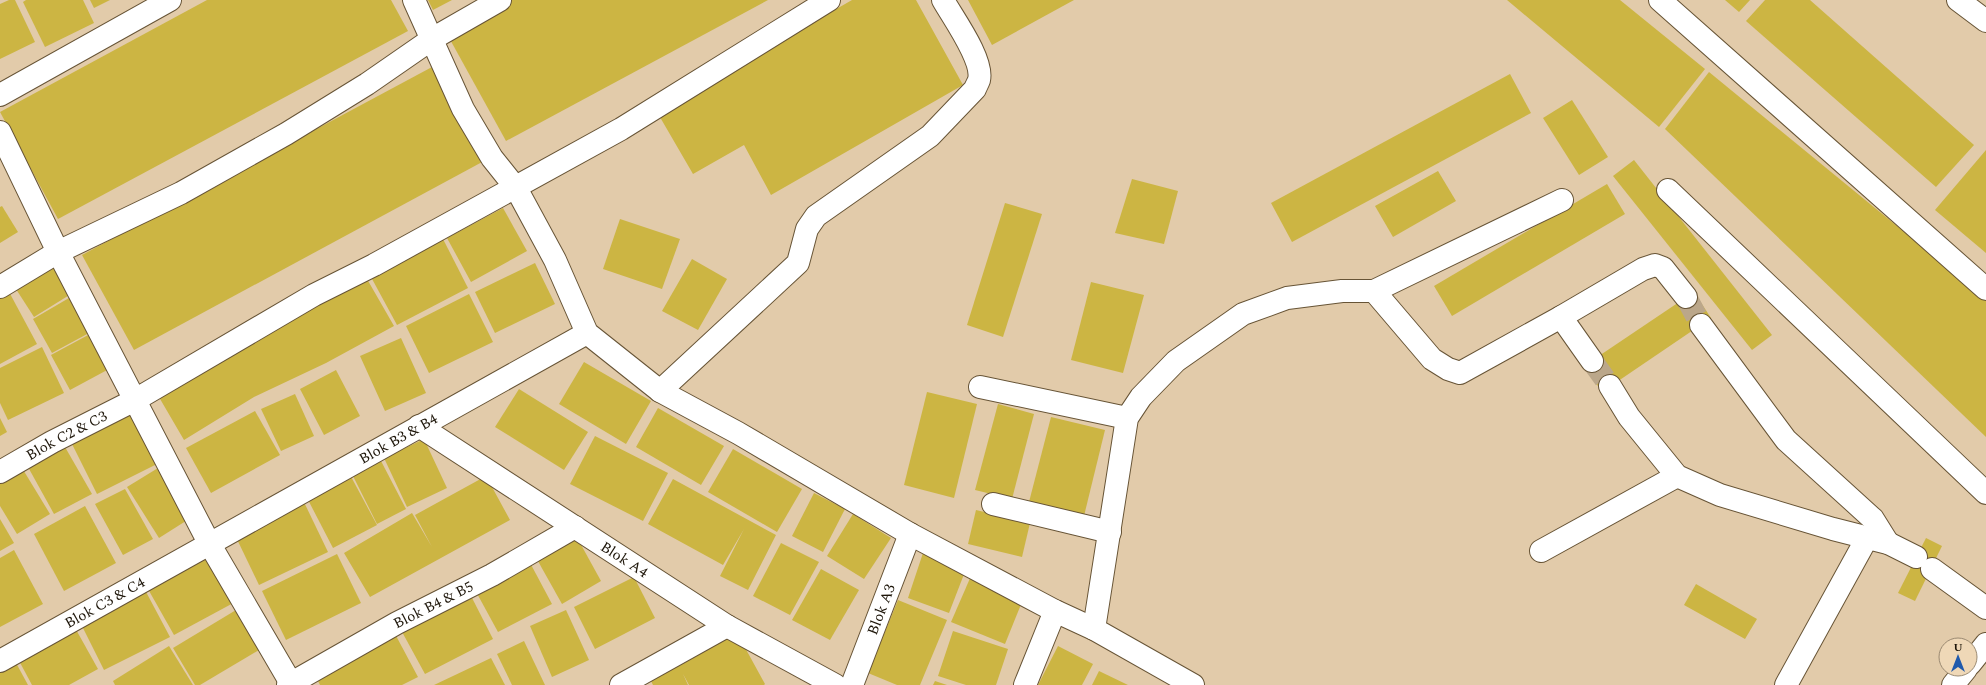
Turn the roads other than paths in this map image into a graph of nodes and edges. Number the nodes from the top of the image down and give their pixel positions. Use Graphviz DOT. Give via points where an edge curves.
graph roads {
  1 [pos="170,0"];
  2 [pos="414,0"];
  3 [pos="500,0"];
  4 [pos="829,0"];
  5 [pos="943,0"];
  6 [pos="1660,0"];
  7 [pos="1958,0"];
  8 [pos="1986,21"];
  9 [pos="432,39"];
  10 [pos="0,95"];
  11 [pos="0,132"];
  12 [pos="516,188"];
  13 [pos="1668,190"];
  14 [pos="1562,200"];
  15 [pos="58,252"];
  16 [pos="0,287"];
  17 [pos="1986,289"];
  18 [pos="1374,292"];
  19 [pos="1686,297"];
  20 [pos="1561,318"];
  21 [pos="1701,325"];
  22 [pos="587,333"];
  23 [pos="1592,361"];
  24 [pos="1610,386"];
  25 [pos="980,387"];
  26 [pos="660,391"];
  27 [pos="135,400"];
  28 [pos="1127,418"];
  29 [pos="419,426"];
  30 [pos="0,472"];
  31 [pos="1677,476"];
  32 [pos="1986,493"];
  33 [pos="993,504"];
  34 [pos="575,527"];
  35 [pos="1110,532"];
  36 [pos="910,534"];
  37 [pos="1867,538"];
  38 [pos="209,543"];
  39 [pos="1888,543"];
  40 [pos="1541,551"];
  41 [pos="1986,608"];
  42 [pos="1055,611"];
  43 [pos="727,626"];
  44 [pos="1094,629"];
  45 [pos="1986,644"];
  46 [pos="1978,654"];
  47 [pos="0,660"];
  48 [pos="1959,677"];
  49 [pos="290,684"];
  50 [pos="620,685"];
  51 [pos="835,685"];
  52 [pos="852,685"];
  53 [pos="1025,685"];
  54 [pos="1193,685"];
  55 [pos="1786,685"];
  56 [pos="1952,685"];
  1 -- 10 [label="main road"];
  2 -- 9 [label="main road"];
  3 -- 9 [label="main road"];
  4 -- 12 [label="main road, Blok C2 & C3" via="621,129"];
  5 -- 26 [label="main road" via="972,50 978,67 979,80 975,89 930,136 816,216 807,229 798,263"];
  6 -- 17 [label="main road"];
  7 -- 8 [label="main road"];
  9 -- 12 [label="main road" via="463,110 492,158"];
  9 -- 15 [label="main road" via="286,134 181,193"];
  11 -- 15 [label="main road"];
  12 -- 22 [label="main road" via="555,260"];
  12 -- 27 [label="main road, Blok C2 & C3" via="374,266 314,295"];
  13 -- 32 [label="main road"];
  14 -- 18 [label="main road"];
  15 -- 16 [label="main road"];
  15 -- 27 [label="main road"];
  18 -- 20 [label="main road" via="1432,359 1440,366 1457,373 1466,371"];
  18 -- 28 [label="main road" via="1342,292 1295,297 1242,314 1176,361 1141,397"];
  19 -- 20 [label="main road" via="1659,266 1643,269"];
  20 -- 23 [label="main road"];
  21 -- 39 [label="main road" via="1786,440 1873,519"];
  22 -- 26 [label="main road"];
  22 -- 29 [label="main road, Blok B3 & B4"];
  24 -- 31 [label="main road" via="1629,417"];
  25 -- 28 [label="main road"];
  26 -- 36 [label="main road" via="738,433"];
  27 -- 30 [label="main road, Blok C2 & C3"];
  27 -- 38 [label="main road"];
  28 -- 35 [label="main road"];
  29 -- 34 [label="main road, Blok A4"];
  29 -- 38 [label="main road, Blok B3 & B4"];
  31 -- 37 [label="main road" via="1720,495"];
  31 -- 40 [label="main road"];
  33 -- 35 [label="main road"];
  34 -- 43 [label="main road, Blok A4"];
  34 -- 49 [label="main road, Blok B4 & B5"];
  35 -- 44 [label="main road"];
  36 -- 42 [label="main road"];
  36 -- 52 [label="main road, Blok A3"];
  37 -- 39 [label="main road"];
  37 -- 55 [label="main road"];
  38 -- 47 [label="main road, Blok C3 & C4"];
  38 -- 49 [label="main road"];
  39 -- 41 [label="main road" via="1924,563"];
  42 -- 44 [label="main road"];
  42 -- 53 [label="main road"];
  43 -- 50 [label="main road"];
  43 -- 51 [label="main road, Blok A4"];
  44 -- 54 [label="main road"];
  45 -- 46 [label="main road"];
  48 -- 56 [label="main road"];
}
